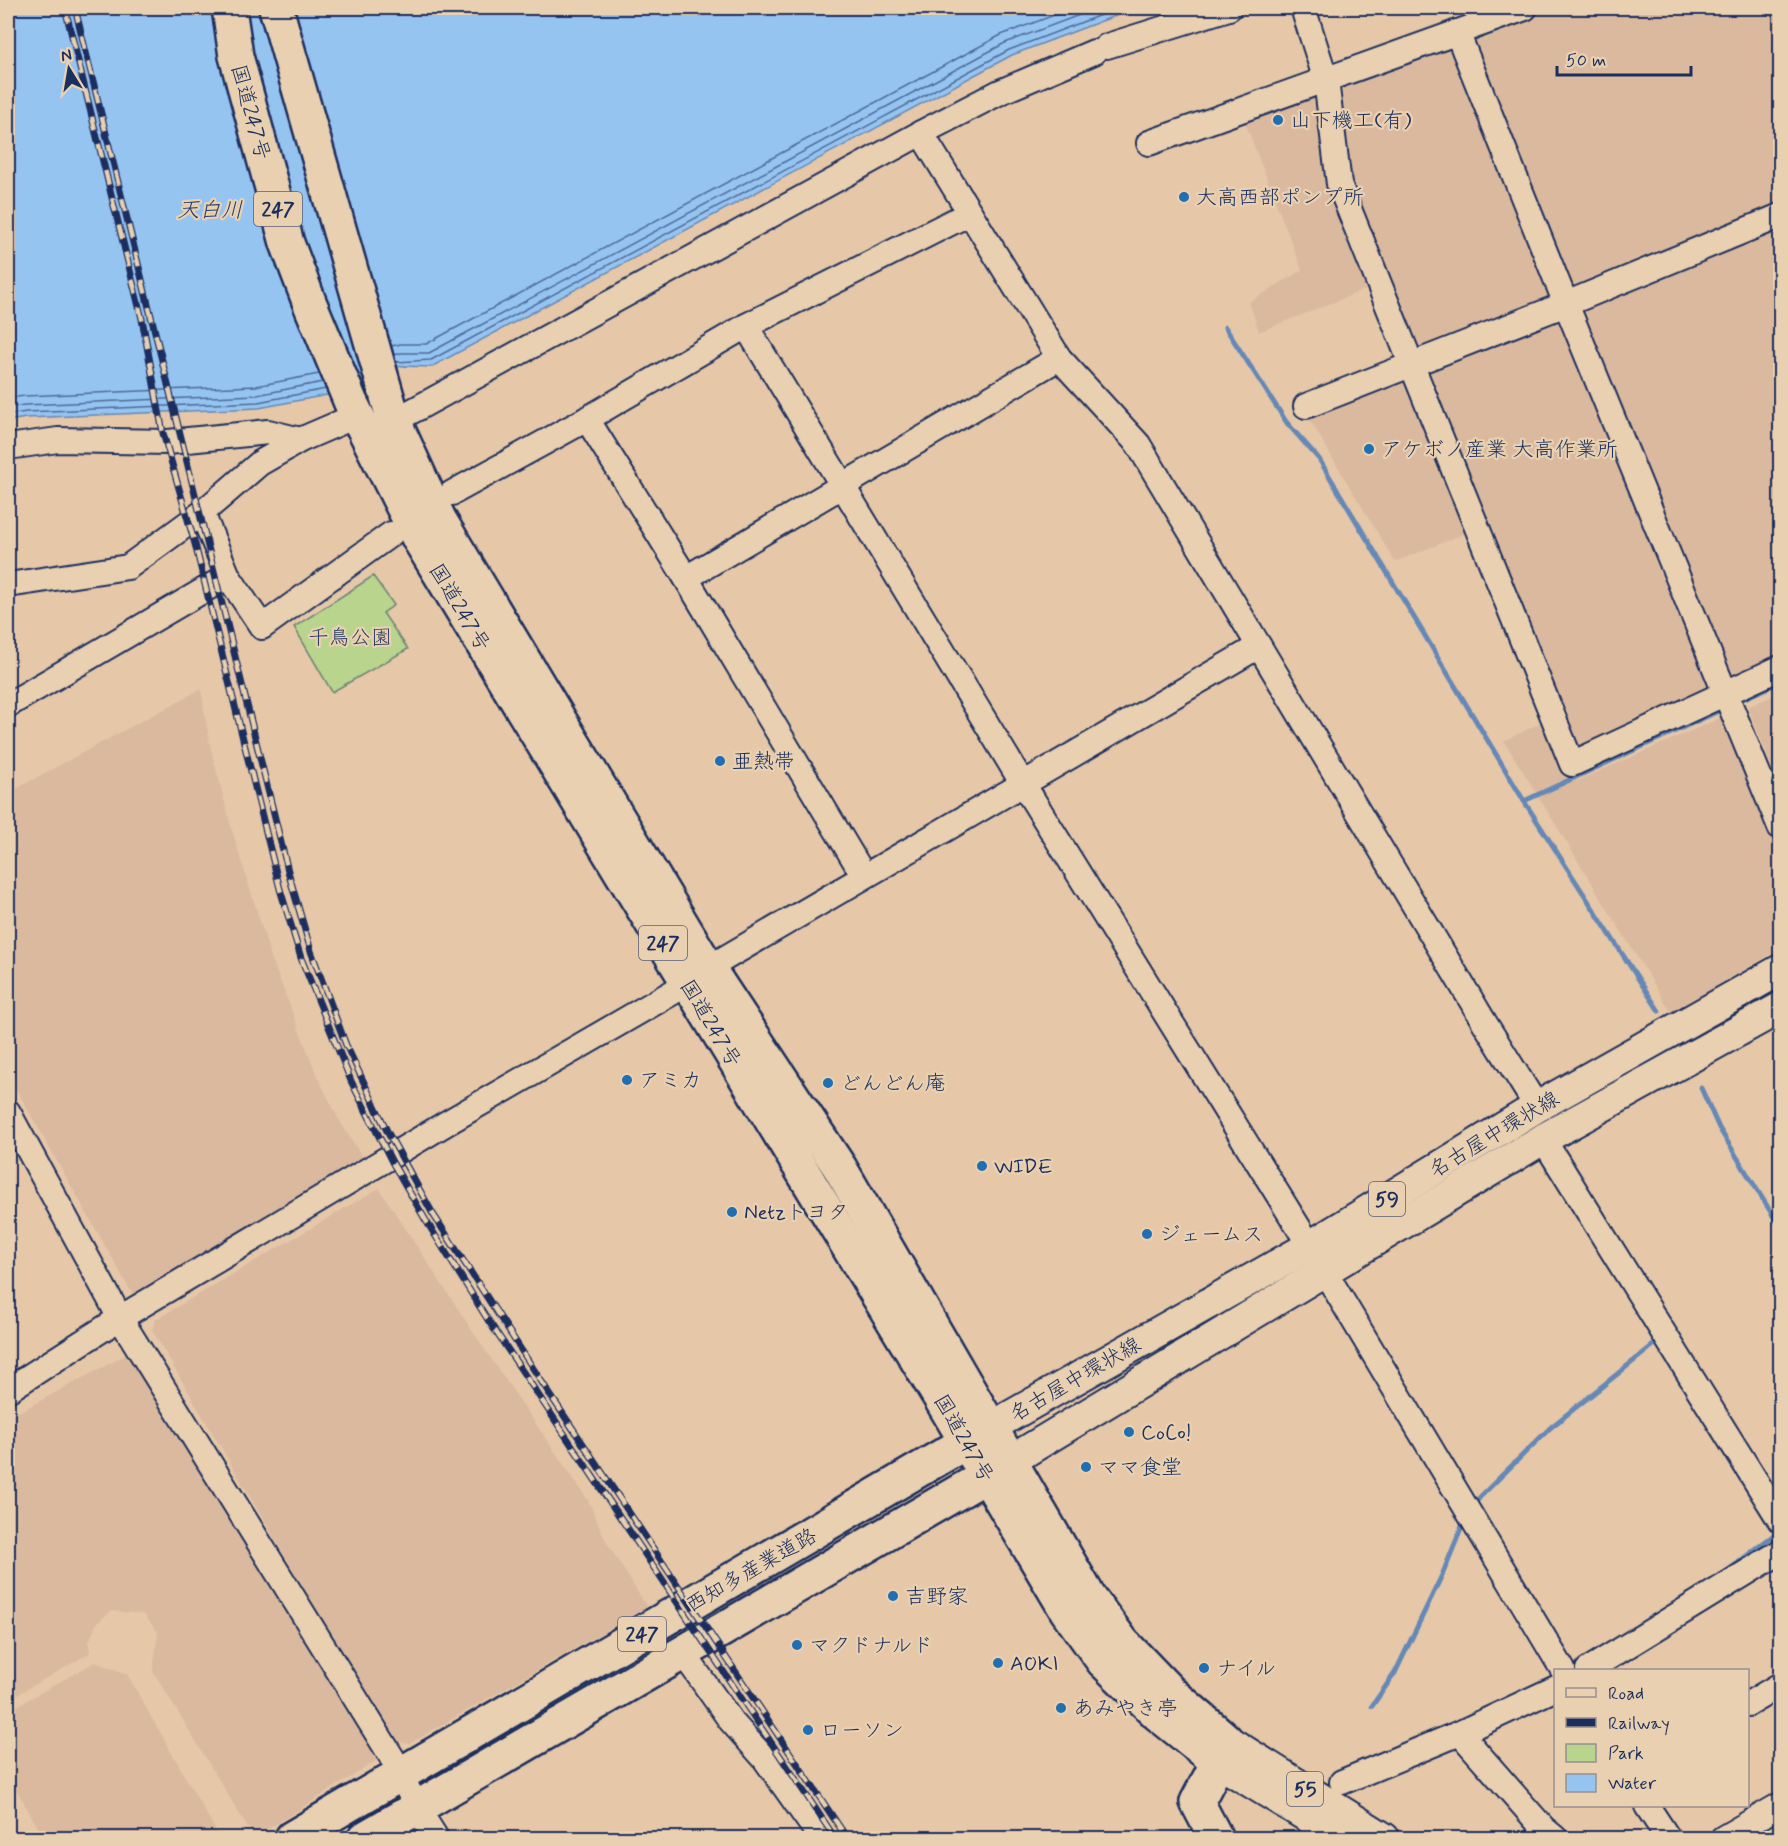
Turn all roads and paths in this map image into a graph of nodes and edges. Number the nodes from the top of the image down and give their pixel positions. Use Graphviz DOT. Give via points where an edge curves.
graph roads {
  1 [pos="229,8"];
  2 [pos="276,8"];
  3 [pos="1229,8"];
  4 [pos="1303,8"];
  5 [pos="1525,8"];
  6 [pos="1457,32"];
  7 [pos="1326,80"];
  8 [pos="921,133"];
  9 [pos="1149,143"];
  10 [pos="970,213"];
  11 [pos="1780,216"];
  12 [pos="1566,304"];
  13 [pos="746,326"];
  14 [pos="1059,358"];
  15 [pos="1412,365"];
  16 [pos="390,406"];
  17 [pos="1306,406"];
  18 [pos="355,409"];
  19 [pos="587,419"];
  20 [pos="300,440"];
  21 [pos="8,447"];
  22 [pos="843,486"];
  23 [pos="452,493"];
  24 [pos="202,513"];
  25 [pos="391,534"];
  26 [pos="228,576"];
  27 [pos="686,578"];
  28 [pos="8,585"];
  29 [pos="1259,646"];
  30 [pos="1780,668"];
  31 [pos="1728,702"];
  32 [pos="8,705"];
  33 [pos="1023,784"];
  34 [pos="1780,827"];
  35 [pos="864,876"];
  36 [pos="1780,970"];
  37 [pos="698,976"];
  38 [pos="1780,1008"];
  39 [pos="1537,1107"];
  40 [pos="8,1112"];
  41 [pos="1543,1139"];
  42 [pos="1310,1246"];
  43 [pos="1325,1272"];
  44 [pos="120,1318"];
  45 [pos="8,1390"];
  46 [pos="979,1435"];
  47 [pos="998,1469"];
  48 [pos="1780,1520"];
  49 [pos="1780,1552"];
  50 [pos="683,1653"];
  51 [pos="1556,1669"];
  52 [pos="1591,1669"];
  53 [pos="1554,1677"];
  54 [pos="1780,1685"];
  55 [pos="1749,1703"];
  56 [pos="1460,1733"];
  57 [pos="1222,1751"];
  58 [pos="402,1775"];
  59 [pos="1342,1782"];
  60 [pos="1780,1805"];
  61 [pos="1648,1807"];
  62 [pos="417,1808"];
  63 [pos="292,1839"];
  64 [pos="365,1839"];
  65 [pos="436,1839"];
  66 [pos="821,1839"];
  67 [pos="1216,1839"];
  68 [pos="1342,1839"];
  69 [pos="1384,1839"];
  70 [pos="1555,1839"];
  71 [pos="1668,1839"];
  72 [pos="1723,1839"];
  1 -- 18 [label="highway, 国道247号 / 247" via="236,56 287,243"];
  2 -- 16 [label="highway, 国道247号 / 247"];
  3 -- 8 [label="street" via="1101,49 1000,92"];
  4 -- 7 [label="street"];
  5 -- 6 [label="street"];
  6 -- 7 [label="street"];
  6 -- 12 [label="street"];
  7 -- 9 [label="street"];
  7 -- 15 [label="street" via="1339,184"];
  8 -- 10 [label="street"];
  8 -- 16 [label="street"];
  10 -- 13 [label="street"];
  10 -- 14 [label="street"];
  11 -- 12 [label="street"];
  12 -- 15 [label="street"];
  12 -- 31 [label="street"];
  13 -- 19 [label="street"];
  13 -- 22 [label="street"];
  14 -- 22 [label="street"];
  14 -- 29 [label="street" via="1138,444"];
  15 -- 17 [label="street"];
  15 -- 31 [label="street" via="1572,764"];
  16 -- 37 [label="highway, 国道247号 / 247" via="439,519"];
  18 -- 20 [label="street"];
  18 -- 37 [label="highway, 国道247号 / 247" via="419,539"];
  19 -- 23 [label="street"];
  19 -- 27 [label="street"];
  20 -- 21 [label="street" via="268,432 168,442 58,440"];
  20 -- 24 [label="street" via="260,463"];
  22 -- 27 [label="street"];
  22 -- 33 [label="street"];
  24 -- 26 [label="street"];
  24 -- 28 [label="street" via="128,567"];
  25 -- 26 [label="street" via="262,627"];
  26 -- 32 [label="street"];
  27 -- 35 [label="street"];
  29 -- 33 [label="street"];
  29 -- 39 [label="street"];
  30 -- 31 [label="street"];
  31 -- 34 [label="street"];
  33 -- 35 [label="street"];
  33 -- 42 [label="street"];
  35 -- 37 [label="street"];
  36 -- 39 [label="main road, 名古屋中環状線 / 59"];
  37 -- 44 [label="street"];
  37 -- 46 [label="highway, 国道247号 / 247"];
  38 -- 41 [label="main road, 名古屋中環状線 / 59"];
  39 -- 42 [label="main road, 名古屋中環状線 / 59"];
  40 -- 44 [label="street"];
  41 -- 43 [label="main road, 名古屋中環状線 / 59"];
  41 -- 48 [label="street"];
  42 -- 46 [label="main road, 名古屋中環状線 / 59"];
  43 -- 47 [label="main road, 名古屋中環状線 / 59"];
  43 -- 51 [label="street"];
  44 -- 45 [label="street"];
  44 -- 58 [label="street"];
  46 -- 47 [label="highway, 国道247号 / 247"];
  46 -- 58 [label="highway, 西知多産業道路 / 247"];
  47 -- 50 [label="highway, 西知多産業道路 / 247"];
  47 -- 57 [label="highway, 国道247号 / 247" via="1067,1611 1103,1661 1159,1715"];
  49 -- 52 [label="street"];
  50 -- 62 [label="highway, 西知多産業道路 / 247"];
  50 -- 66 [label="street"];
  53 -- 56 [label="street"];
  54 -- 55 [label="street"];
  56 -- 59 [label="street"];
  56 -- 70 [label="street"];
  57 -- 67 [label="highway" via="1197,1802"];
  57 -- 68 [label="main road, 55"];
  57 -- 69 [label="main road, 55"];
  58 -- 62 [label="street"];
  58 -- 63 [label="highway, 西知多産業道路 / 247"];
  60 -- 72 [label="street"];
  61 -- 71 [label="street"];
  62 -- 64 [label="highway, 西知多産業道路 / 247"];
  62 -- 65 [label="street"];
}
